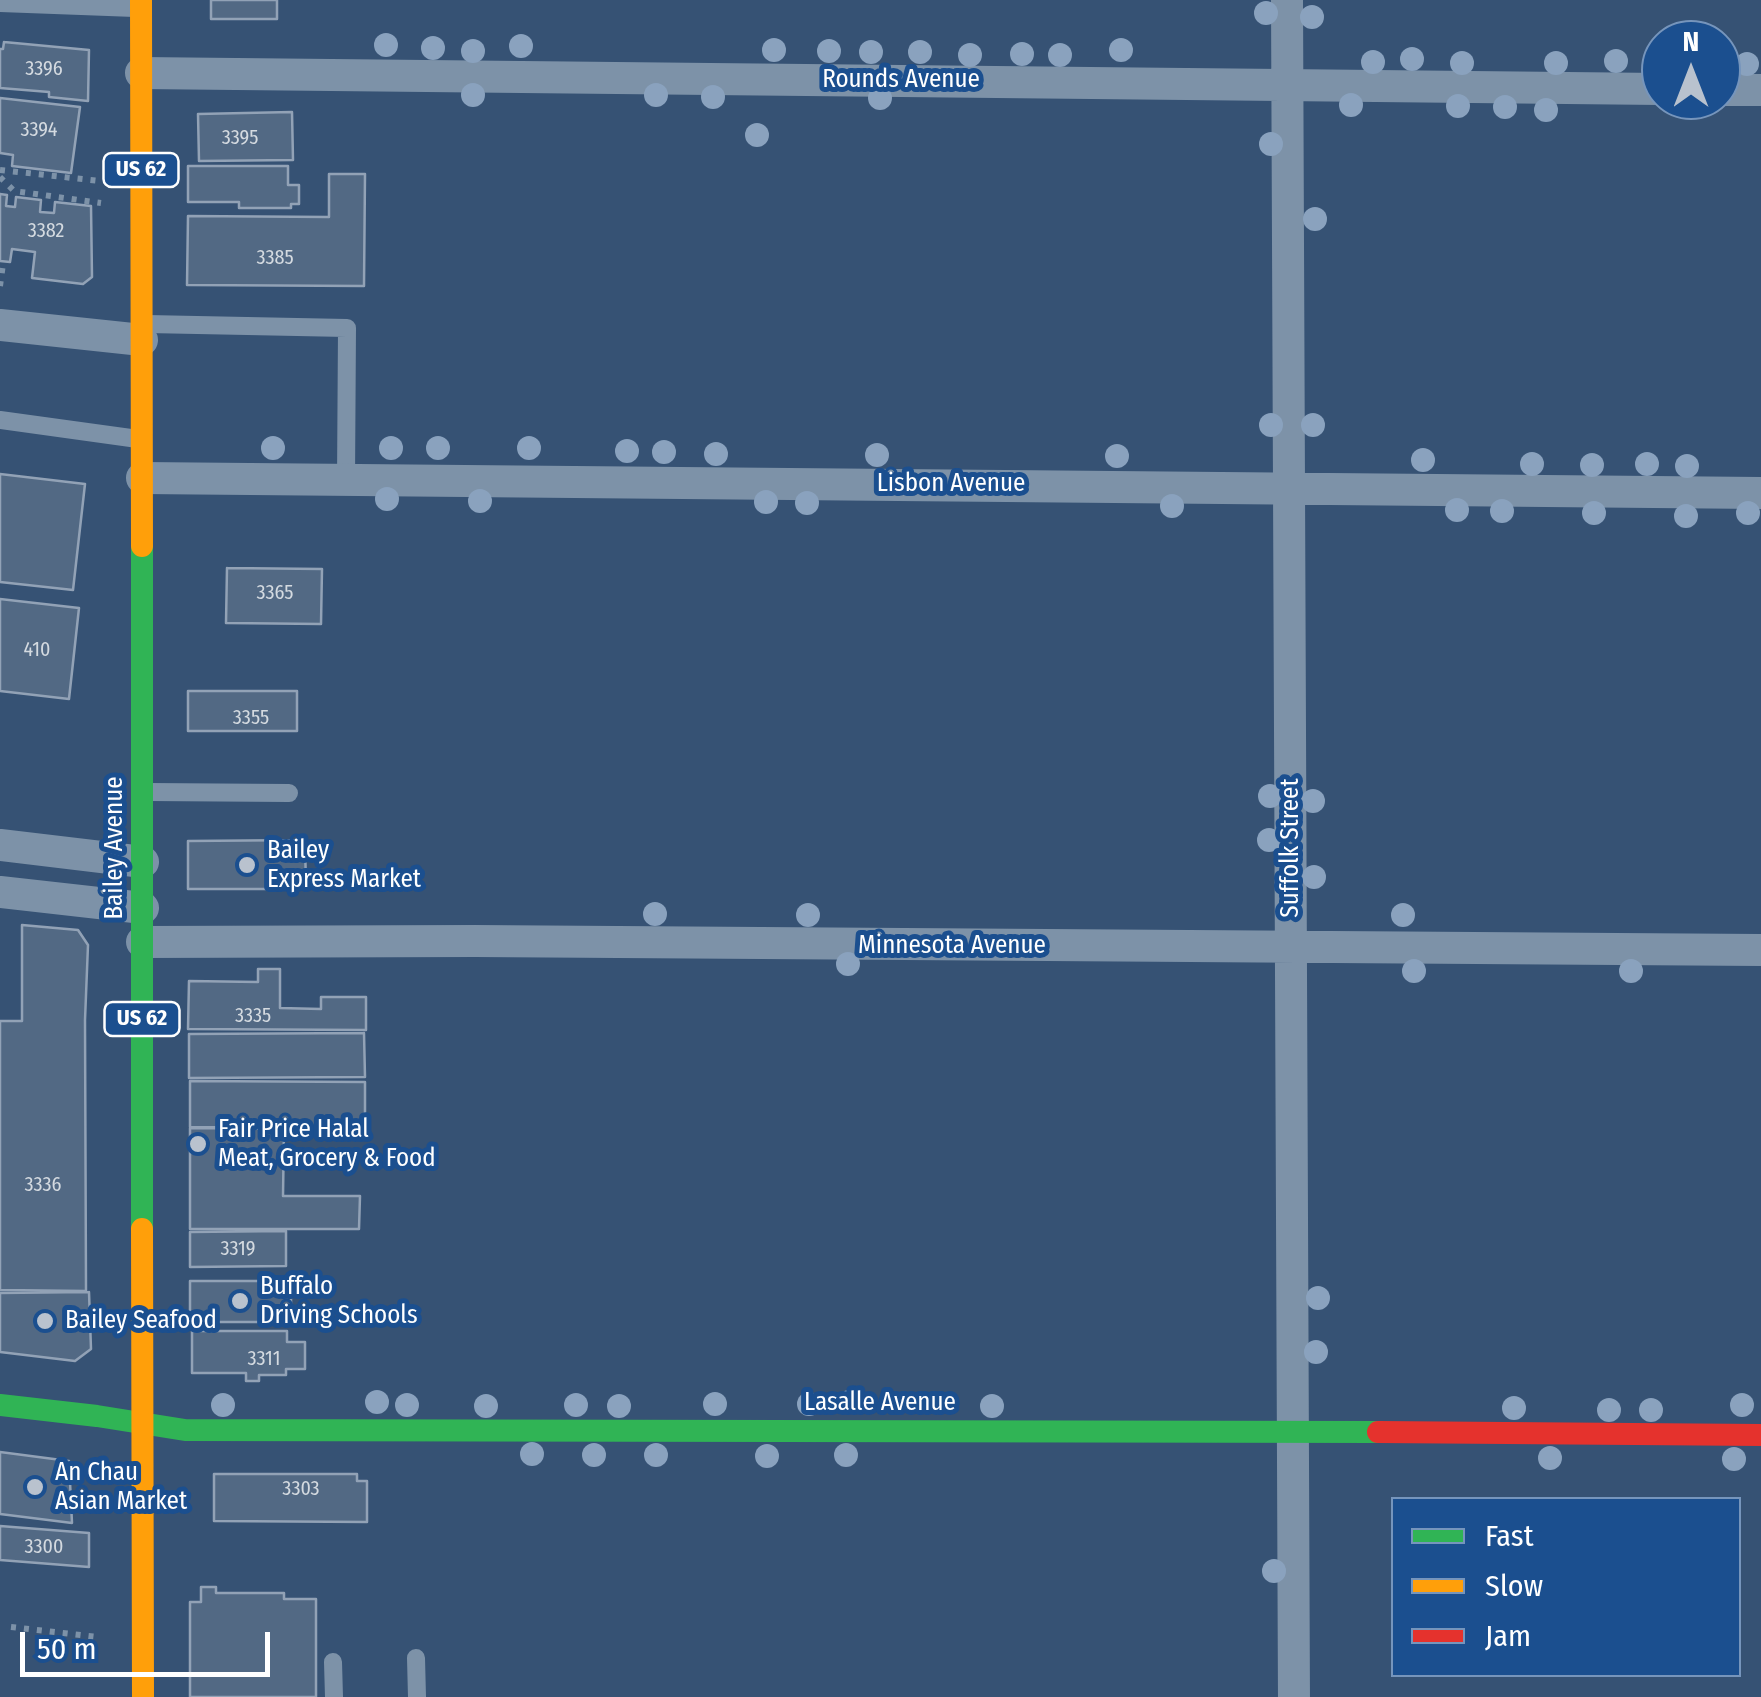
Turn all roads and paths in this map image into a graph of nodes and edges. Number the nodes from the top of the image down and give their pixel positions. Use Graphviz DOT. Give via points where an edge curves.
graph roads {
  1 [pos="1287,0"];
  2 [pos="0,2"];
  3 [pos="141,4"];
  4 [pos="141,73"];
  5 [pos="1287,84"];
  6 [pos="1641,89"];
  7 [pos="0,170"];
  8 [pos="0,178"];
  9 [pos="98,181"];
  10 [pos="98,202"];
  11 [pos="2,264"];
  12 [pos="0,286"];
  13 [pos="0,325"];
  14 [pos="142,332"];
  15 [pos="0,420"];
  16 [pos="142,440"];
  17 [pos="142,478"];
  18 [pos="346,480"];
  19 [pos="1290,487"];
  20 [pos="1761,492"];
  21 [pos="143,792"];
  22 [pos="288,793"];
  23 [pos="0,844"];
  24 [pos="143,862"];
  25 [pos="0,892"];
  26 [pos="143,908"];
  27 [pos="142,942"];
  28 [pos="1292,946"];
  29 [pos="1761,950"];
  30 [pos="0,1405"];
  31 [pos="143,1423"];
  32 [pos="1294,1432"];
  33 [pos="1761,1435"];
  34 [pos="11,1627"];
  35 [pos="98,1637"];
  36 [pos="416,1658"];
  37 [pos="333,1662"];
  38 [pos="143,1697"];
  39 [pos="334,1697"];
  40 [pos="417,1697"];
  41 [pos="1294,1697"];
  1 -- 5 [label="street, Suffolk Street"];
  2 -- 3 [label="lane"];
  3 -- 4 [label="street, Bailey Avenue / US 62"];
  4 -- 5 [label="street, Rounds Avenue"];
  4 -- 14 [label="street, Bailey Avenue / US 62"];
  5 -- 6 [label="street, Rounds Avenue"];
  5 -- 19 [label="street, Suffolk Street"];
  7 -- 9 [label="path"];
  8 -- 10 [label="path" via="14,191"];
  11 -- 12 [label="path"];
  13 -- 14 [label="street"];
  14 -- 16 [label="street, Bailey Avenue / US 62"];
  14 -- 18 [label="lane" via="347,328"];
  15 -- 16 [label="lane"];
  16 -- 17 [label="street, Bailey Avenue / US 62"];
  17 -- 18 [label="street, Lisbon Avenue"];
  17 -- 21 [label="street, Bailey Avenue / US 62"];
  18 -- 19 [label="street, Lisbon Avenue"];
  19 -- 20 [label="street, Lisbon Avenue"];
  19 -- 28 [label="street, Suffolk Street"];
  21 -- 22 [label="lane"];
  21 -- 24 [label="street, Bailey Avenue / US 62"];
  23 -- 24 [label="street"];
  24 -- 26 [label="street, Bailey Avenue / US 62"];
  25 -- 26 [label="street"];
  26 -- 27 [label="street, Bailey Avenue / US 62"];
  27 -- 28 [label="street, Minnesota Avenue"];
  27 -- 31 [label="street, Bailey Avenue / US 62"];
  28 -- 29 [label="street, Minnesota Avenue"];
  28 -- 32 [label="street, Suffolk Street"];
  30 -- 31 [label="street, Lasalle Avenue"];
  31 -- 32 [label="street, Lasalle Avenue" via="185,1430"];
  31 -- 38 [label="street, Bailey Avenue / US 62"];
  32 -- 33 [label="street, Lasalle Avenue"];
  32 -- 41 [label="street, Suffolk Street"];
  34 -- 35 [label="path"];
  36 -- 40 [label="lane"];
  37 -- 39 [label="lane"];
}
